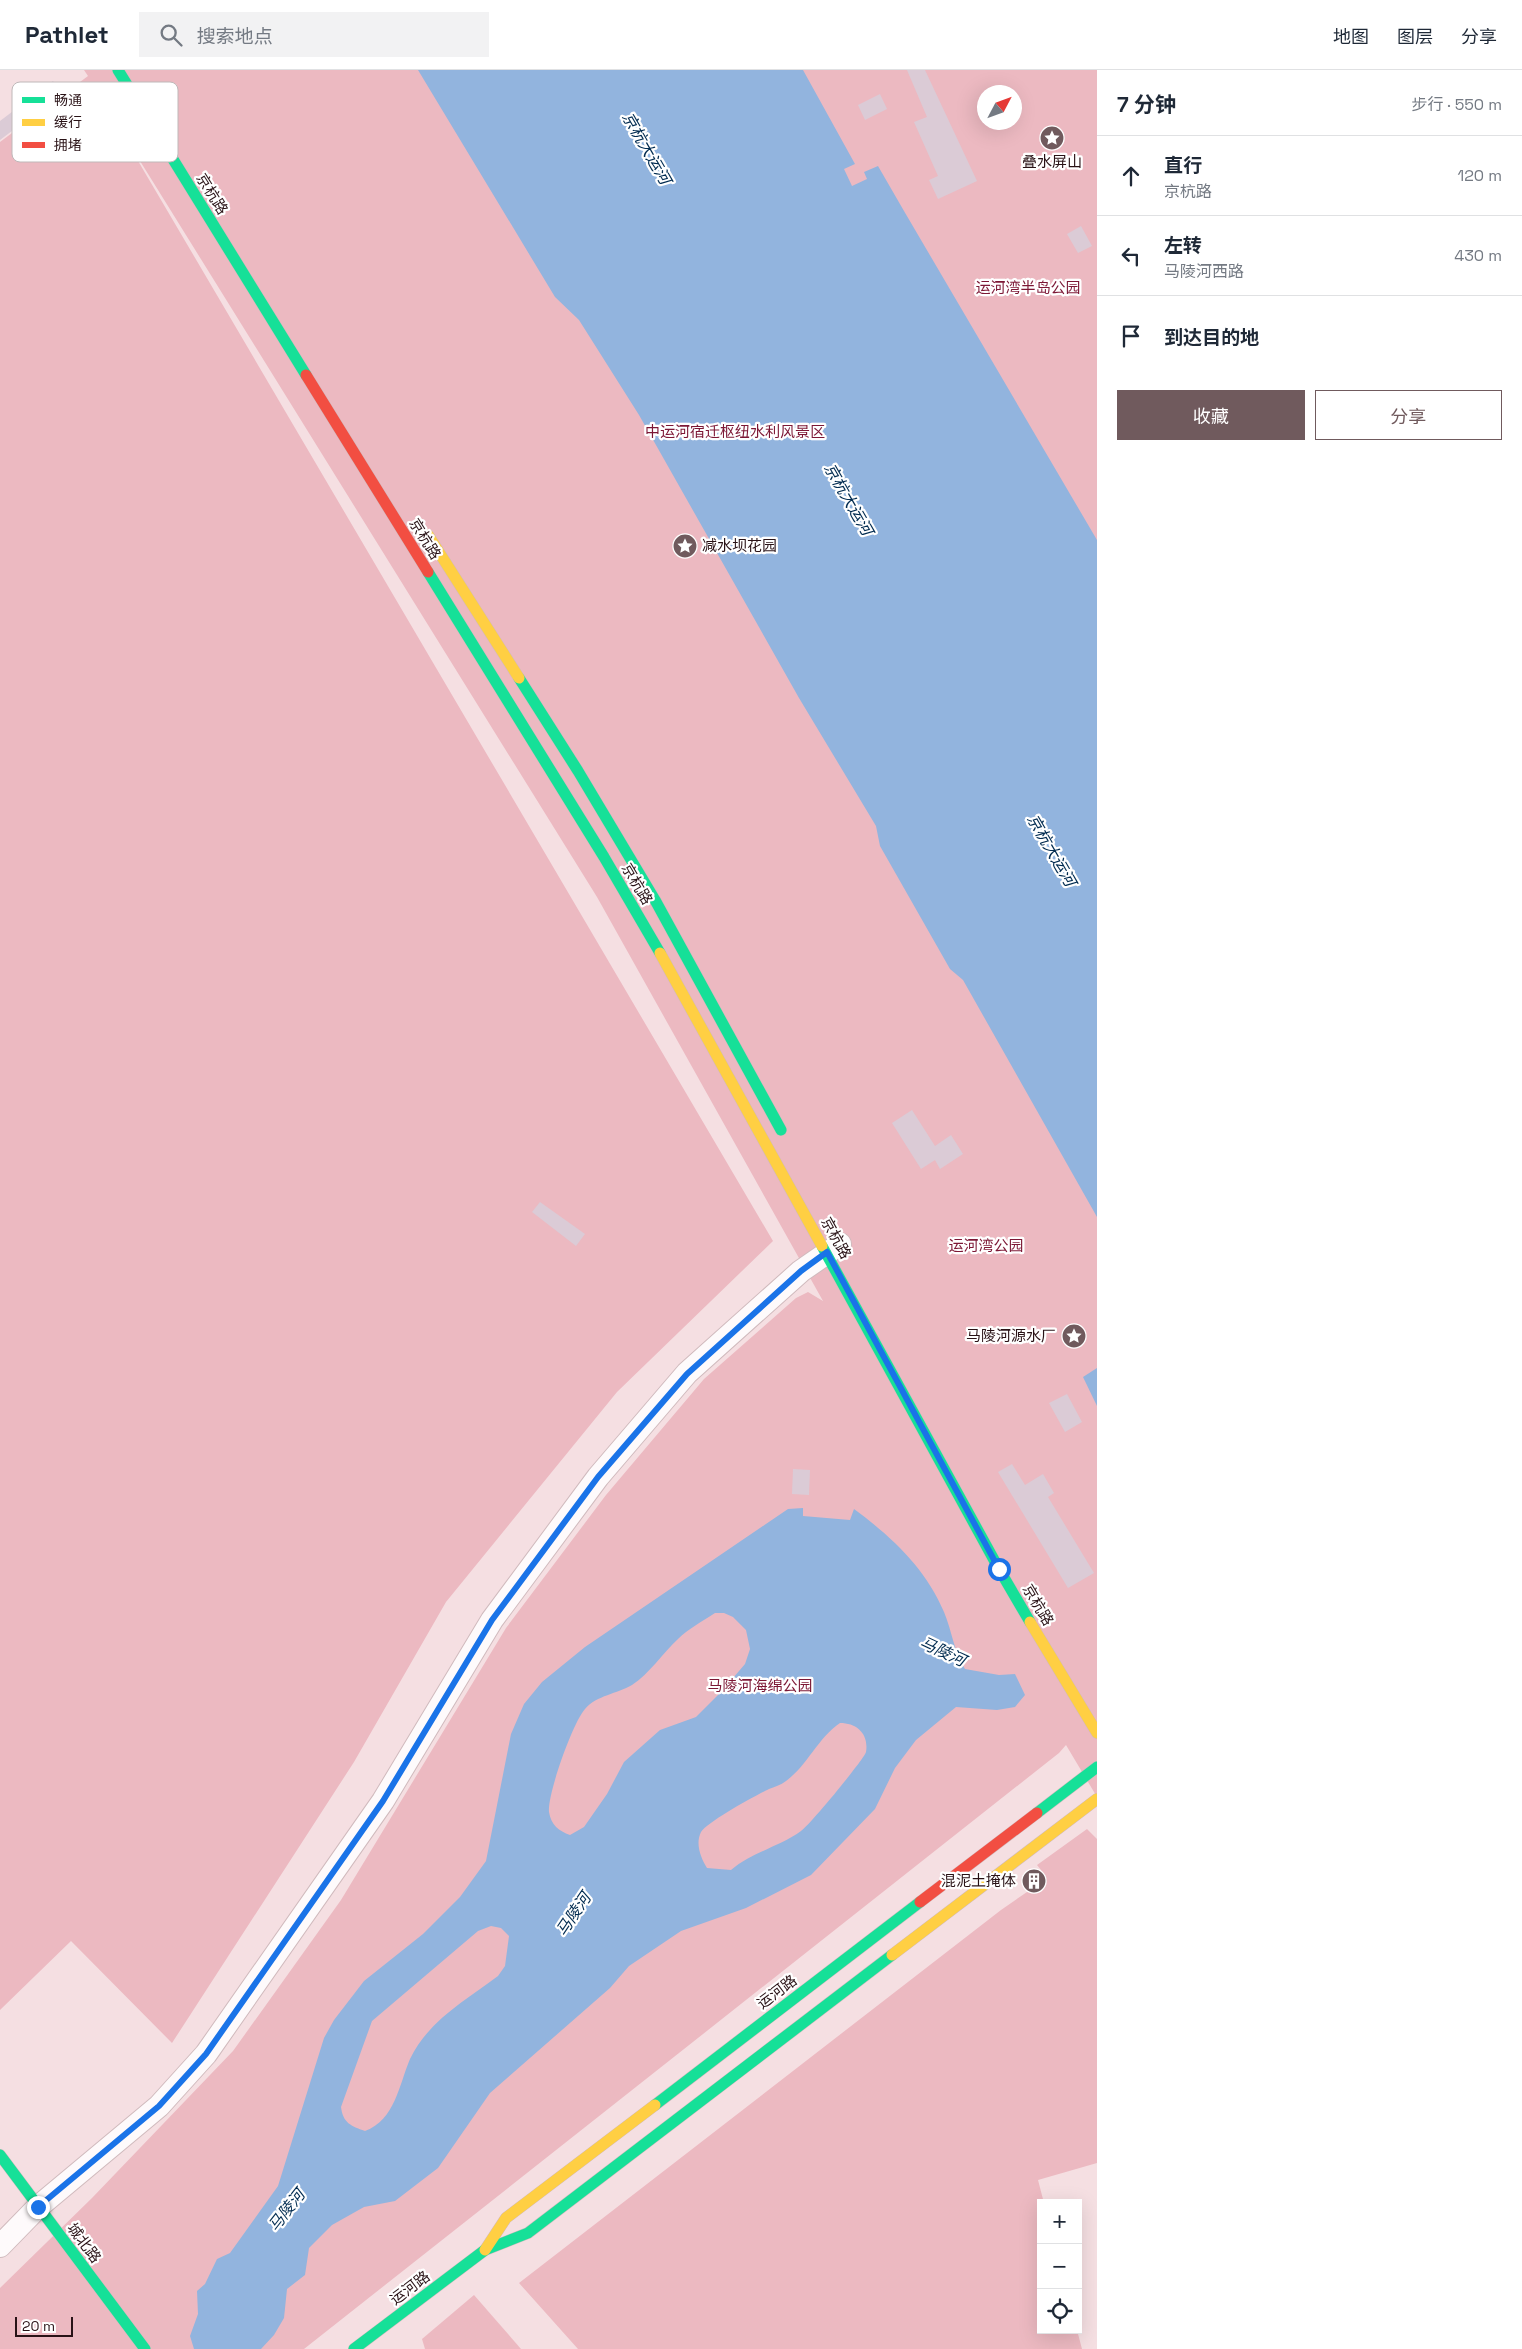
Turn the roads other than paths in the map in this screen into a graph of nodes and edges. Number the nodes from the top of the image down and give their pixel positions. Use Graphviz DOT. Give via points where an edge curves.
graph roads {
  1 [pos="118,70"];
  2 [pos="125,82"];
  3 [pos="175,162"];
  4 [pos="423,528"];
  5 [pos="786,1141"];
  6 [pos="836,1245"];
  7 [pos="929,1416"];
  8 [pos="979,1508"];
  9 [pos="1097,1733"];
  10 [pos="1097,1768"];
  11 [pos="1097,1799"];
  12 [pos="0,2155"];
  13 [pos="38,2207"];
  14 [pos="0,2246"];
  15 [pos="485,2250"];
  16 [pos="145,2349"];
  17 [pos="354,2349"];
  1 -- 2 [label="street, 京杭路"];
  3 -- 6 [label="street, 京杭路" via="604,857"];
  4 -- 5 [label="street, 京杭路" via="645,882"];
  6 -- 9 [label="street, 京杭路" via="999,1569"];
  6 -- 13 [label="street" via="801,1271 687,1374 598,1477 492,1620 383,1801 206,2054 159,2106"];
  7 -- 8 [label="street"];
  10 -- 15 [label="street, 运河路" via="506,2218"];
  11 -- 15 [label="street, 运河路" via="528,2233"];
  12 -- 13 [label="street, 城北路"];
  13 -- 14 [label="street"];
  13 -- 16 [label="street, 城北路"];
  15 -- 17 [label="street, 运河路"];
}
